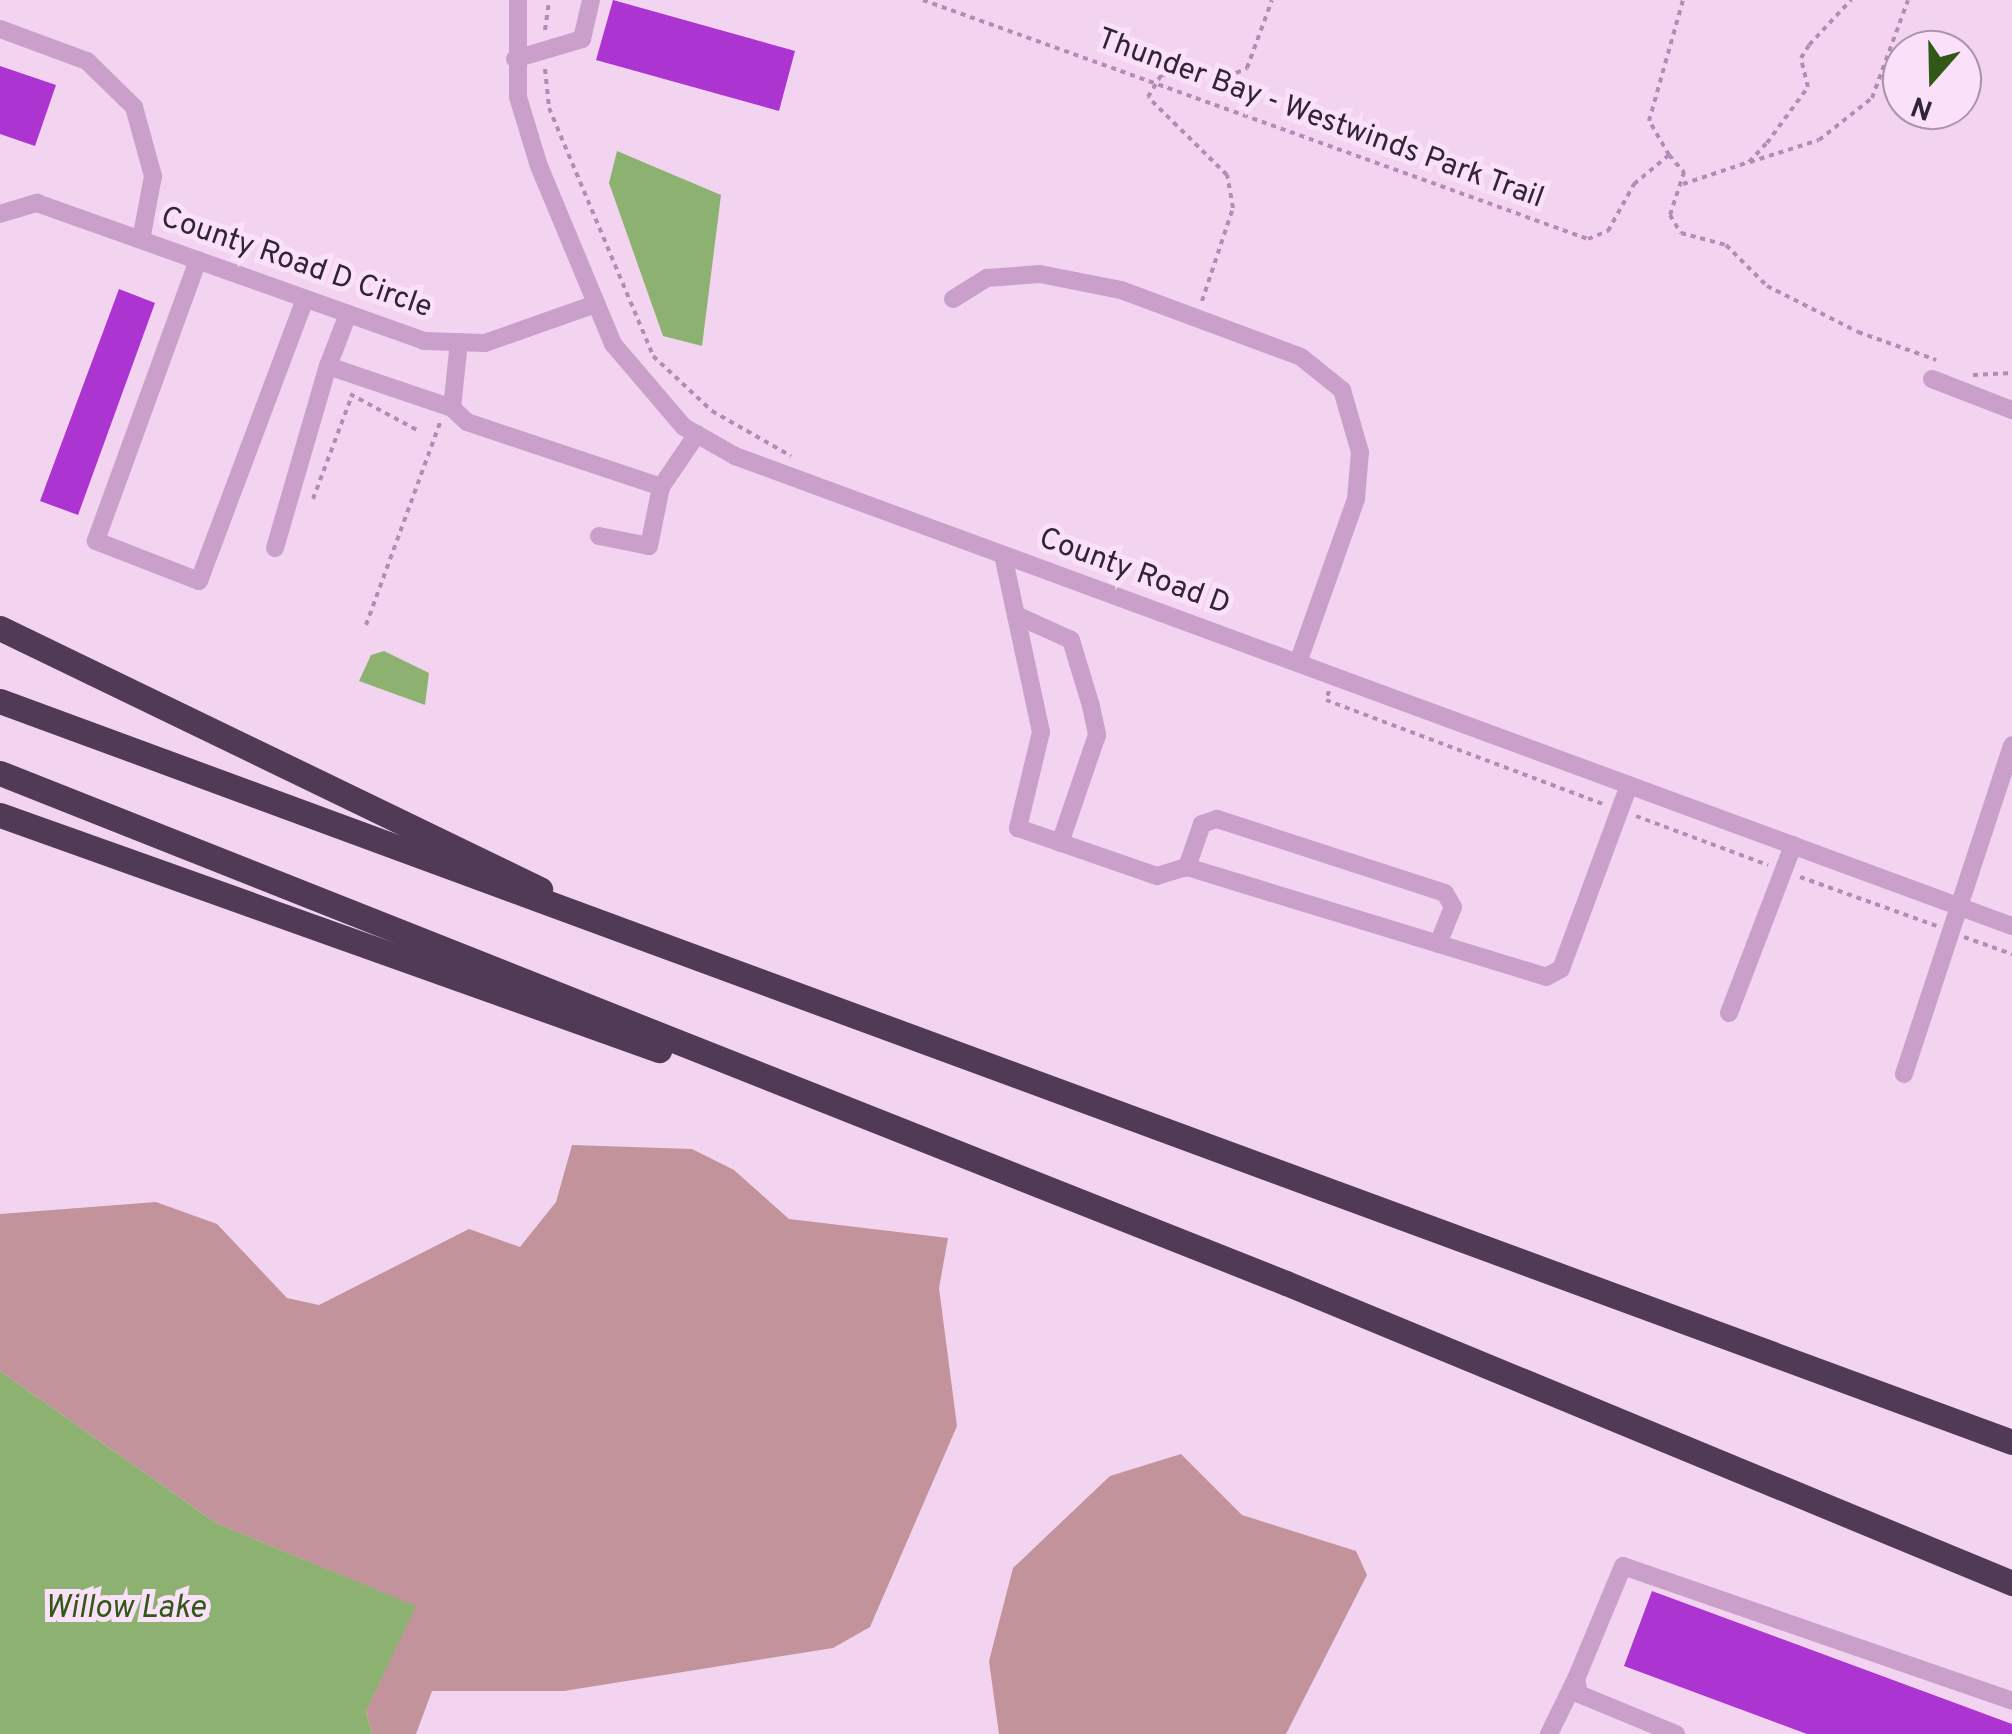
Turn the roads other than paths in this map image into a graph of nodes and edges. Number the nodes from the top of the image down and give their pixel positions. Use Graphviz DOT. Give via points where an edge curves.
graph roads {
  1 [pos="518,0"];
  2 [pos="591,0"];
  3 [pos="0,29"];
  4 [pos="515,59"];
  5 [pos="0,214"];
  6 [pos="141,240"];
  7 [pos="198,260"];
  8 [pos="306,299"];
  9 [pos="953,299"];
  10 [pos="596,304"];
  11 [pos="348,314"];
  12 [pos="458,342"];
  13 [pos="328,366"];
  14 [pos="1932,378"];
  15 [pos="449,408"];
  16 [pos="2012,410"];
  17 [pos="697,434"];
  18 [pos="661,487"];
  19 [pos="599,536"];
  20 [pos="275,548"];
  21 [pos="1004,554"];
  22 [pos="1016,615"];
  23 [pos="0,628"];
  24 [pos="1298,663"];
  25 [pos="0,701"];
  26 [pos="2012,746"];
  27 [pos="0,773"];
  28 [pos="1629,785"];
  29 [pos="0,814"];
  30 [pos="1060,842"];
  31 [pos="1793,846"];
  32 [pos="1186,867"];
  33 [pos="1956,906"];
  34 [pos="592,919"];
  35 [pos="2012,926"];
  36 [pos="1438,944"];
  37 [pos="1729,1013"];
  38 [pos="1904,1074"];
  39 [pos="1008,1172"];
  40 [pos="2012,1442"];
  41 [pos="2012,1583"];
  42 [pos="1576,1680"];
  43 [pos="2012,1701"];
  44 [pos="1549,1734"];
  45 [pos="1676,1734"];
  1 -- 4 [label="street, County Road D"];
  2 -- 4 [label="street" via="582,39"];
  3 -- 6 [label="street" via="88,61 134,108 153,176"];
  4 -- 10 [label="street, County Road D" via="539,166"];
  5 -- 6 [label="street, County Road D Circle" via="37,203"];
  6 -- 7 [label="street, County Road D Circle"];
  7 -- 8 [label="street, County Road D Circle"];
  7 -- 8 [label="street" via="96,541 199,581"];
  8 -- 11 [label="street, County Road D Circle"];
  9 -- 24 [label="street" via="988,278 1040,274 1197,314 1302,357 1342,390 1356,436 1356,499"];
  10 -- 12 [label="street, County Road D Circle" via="485,343"];
  10 -- 17 [label="street, County Road D" via="646,390"];
  11 -- 12 [label="street, County Road D Circle" via="424,341"];
  11 -- 13 [label="street"];
  12 -- 15 [label="street"];
  13 -- 15 [label="street"];
  13 -- 20 [label="street"];
  14 -- 16 [label="street"];
  15 -- 18 [label="street" via="467,422"];
  17 -- 18 [label="street"];
  17 -- 21 [label="street, County Road D"];
  18 -- 19 [label="street" via="648,546"];
  21 -- 22 [label="street"];
  21 -- 24 [label="street, County Road D"];
  22 -- 30 [label="street" via="1041,732 1018,828"];
  22 -- 30 [label="street" via="1071,640 1091,706 1096,735"];
  23 -- 34 [label="highway" via="433,832"];
  24 -- 28 [label="street, County Road D"];
  25 -- 34 [label="highway"];
  26 -- 33 [label="street"];
  27 -- 39 [label="highway"];
  28 -- 31 [label="street, County Road D"];
  28 -- 36 [label="street" via="1561,969 1546,978"];
  29 -- 39 [label="highway"];
  30 -- 32 [label="street" via="1157,876"];
  31 -- 33 [label="street, County Road D"];
  31 -- 37 [label="street"];
  32 -- 36 [label="street"];
  32 -- 36 [label="street" via="1202,824 1217,818 1444,893 1452,907"];
  33 -- 35 [label="street, County Road D"];
  33 -- 38 [label="street"];
  34 -- 40 [label="highway"];
  39 -- 41 [label="highway"];
  42 -- 43 [label="street" via="1612,1576 1643,1565"];
  42 -- 44 [label="street"];
  42 -- 45 [label="street" via="1579,1694"];
}
